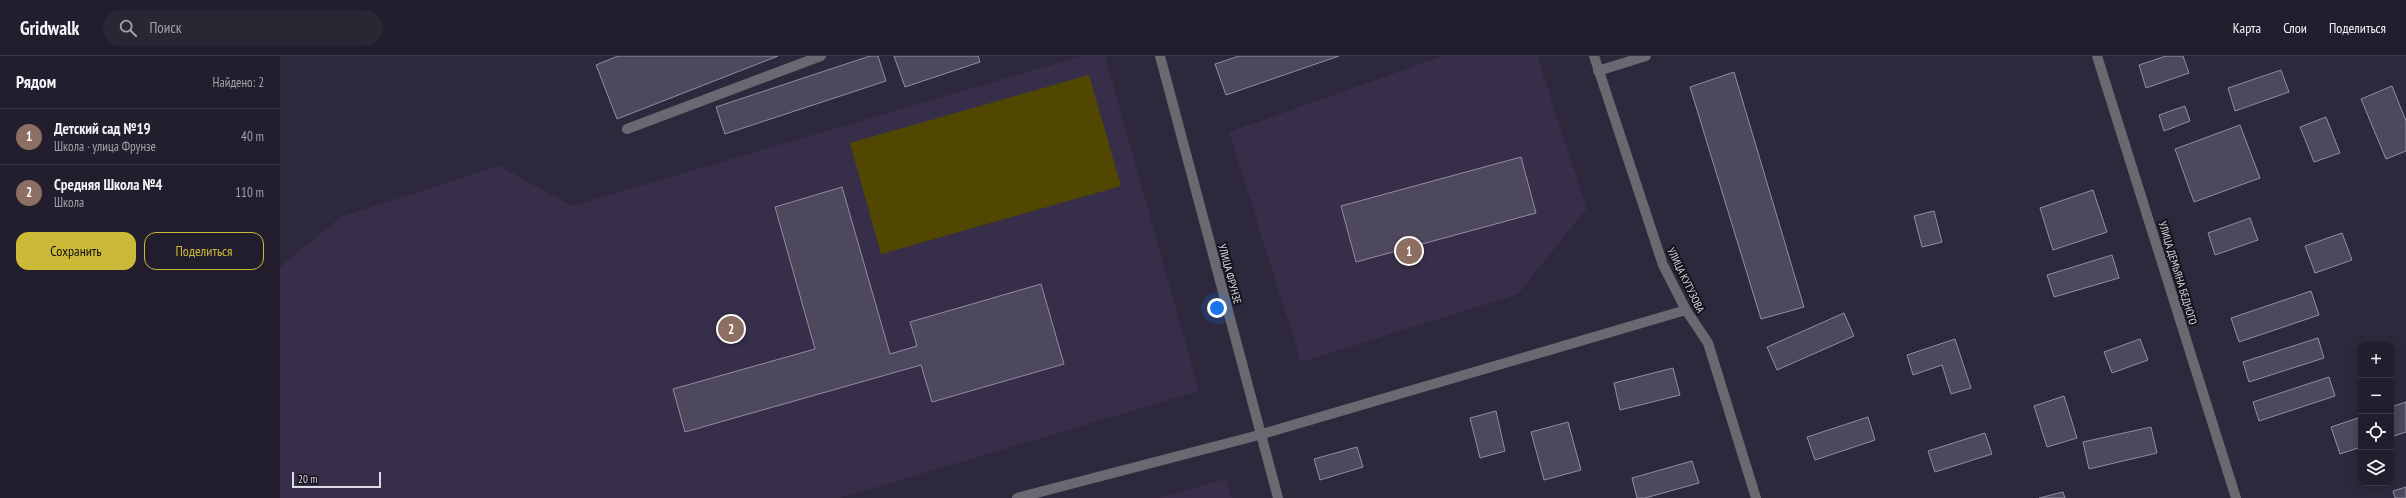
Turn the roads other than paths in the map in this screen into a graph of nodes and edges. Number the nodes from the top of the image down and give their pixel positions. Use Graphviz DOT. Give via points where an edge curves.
graph roads {
  1 [pos="821,56"];
  2 [pos="1160,56"];
  3 [pos="1594,56"];
  4 [pos="1646,56"];
  5 [pos="2097,56"];
  6 [pos="1598,71"];
  7 [pos="627,129"];
  8 [pos="1686,310"];
  9 [pos="1259,435"];
  10 [pos="1017,498"];
  11 [pos="1278,498"];
  12 [pos="1756,498"];
  13 [pos="2236,498"];
  1 -- 7 [label="street"];
  2 -- 9 [label="street, УЛИЦА ФРУНЗЕ"];
  3 -- 6 [label="street, УЛИЦА КУТУЗОВА"];
  4 -- 6 [label="street"];
  5 -- 13 [label="street, УЛИЦА ДЕМЬЯНА БЕДНОГО"];
  6 -- 8 [label="street, УЛИЦА КУТУЗОВА" via="1663,265"];
  8 -- 9 [label="street"];
  8 -- 12 [label="street, УЛИЦА КУТУЗОВА" via="1708,343"];
  9 -- 10 [label="street"];
  9 -- 11 [label="street, УЛИЦА ФРУНЗЕ"];
}
